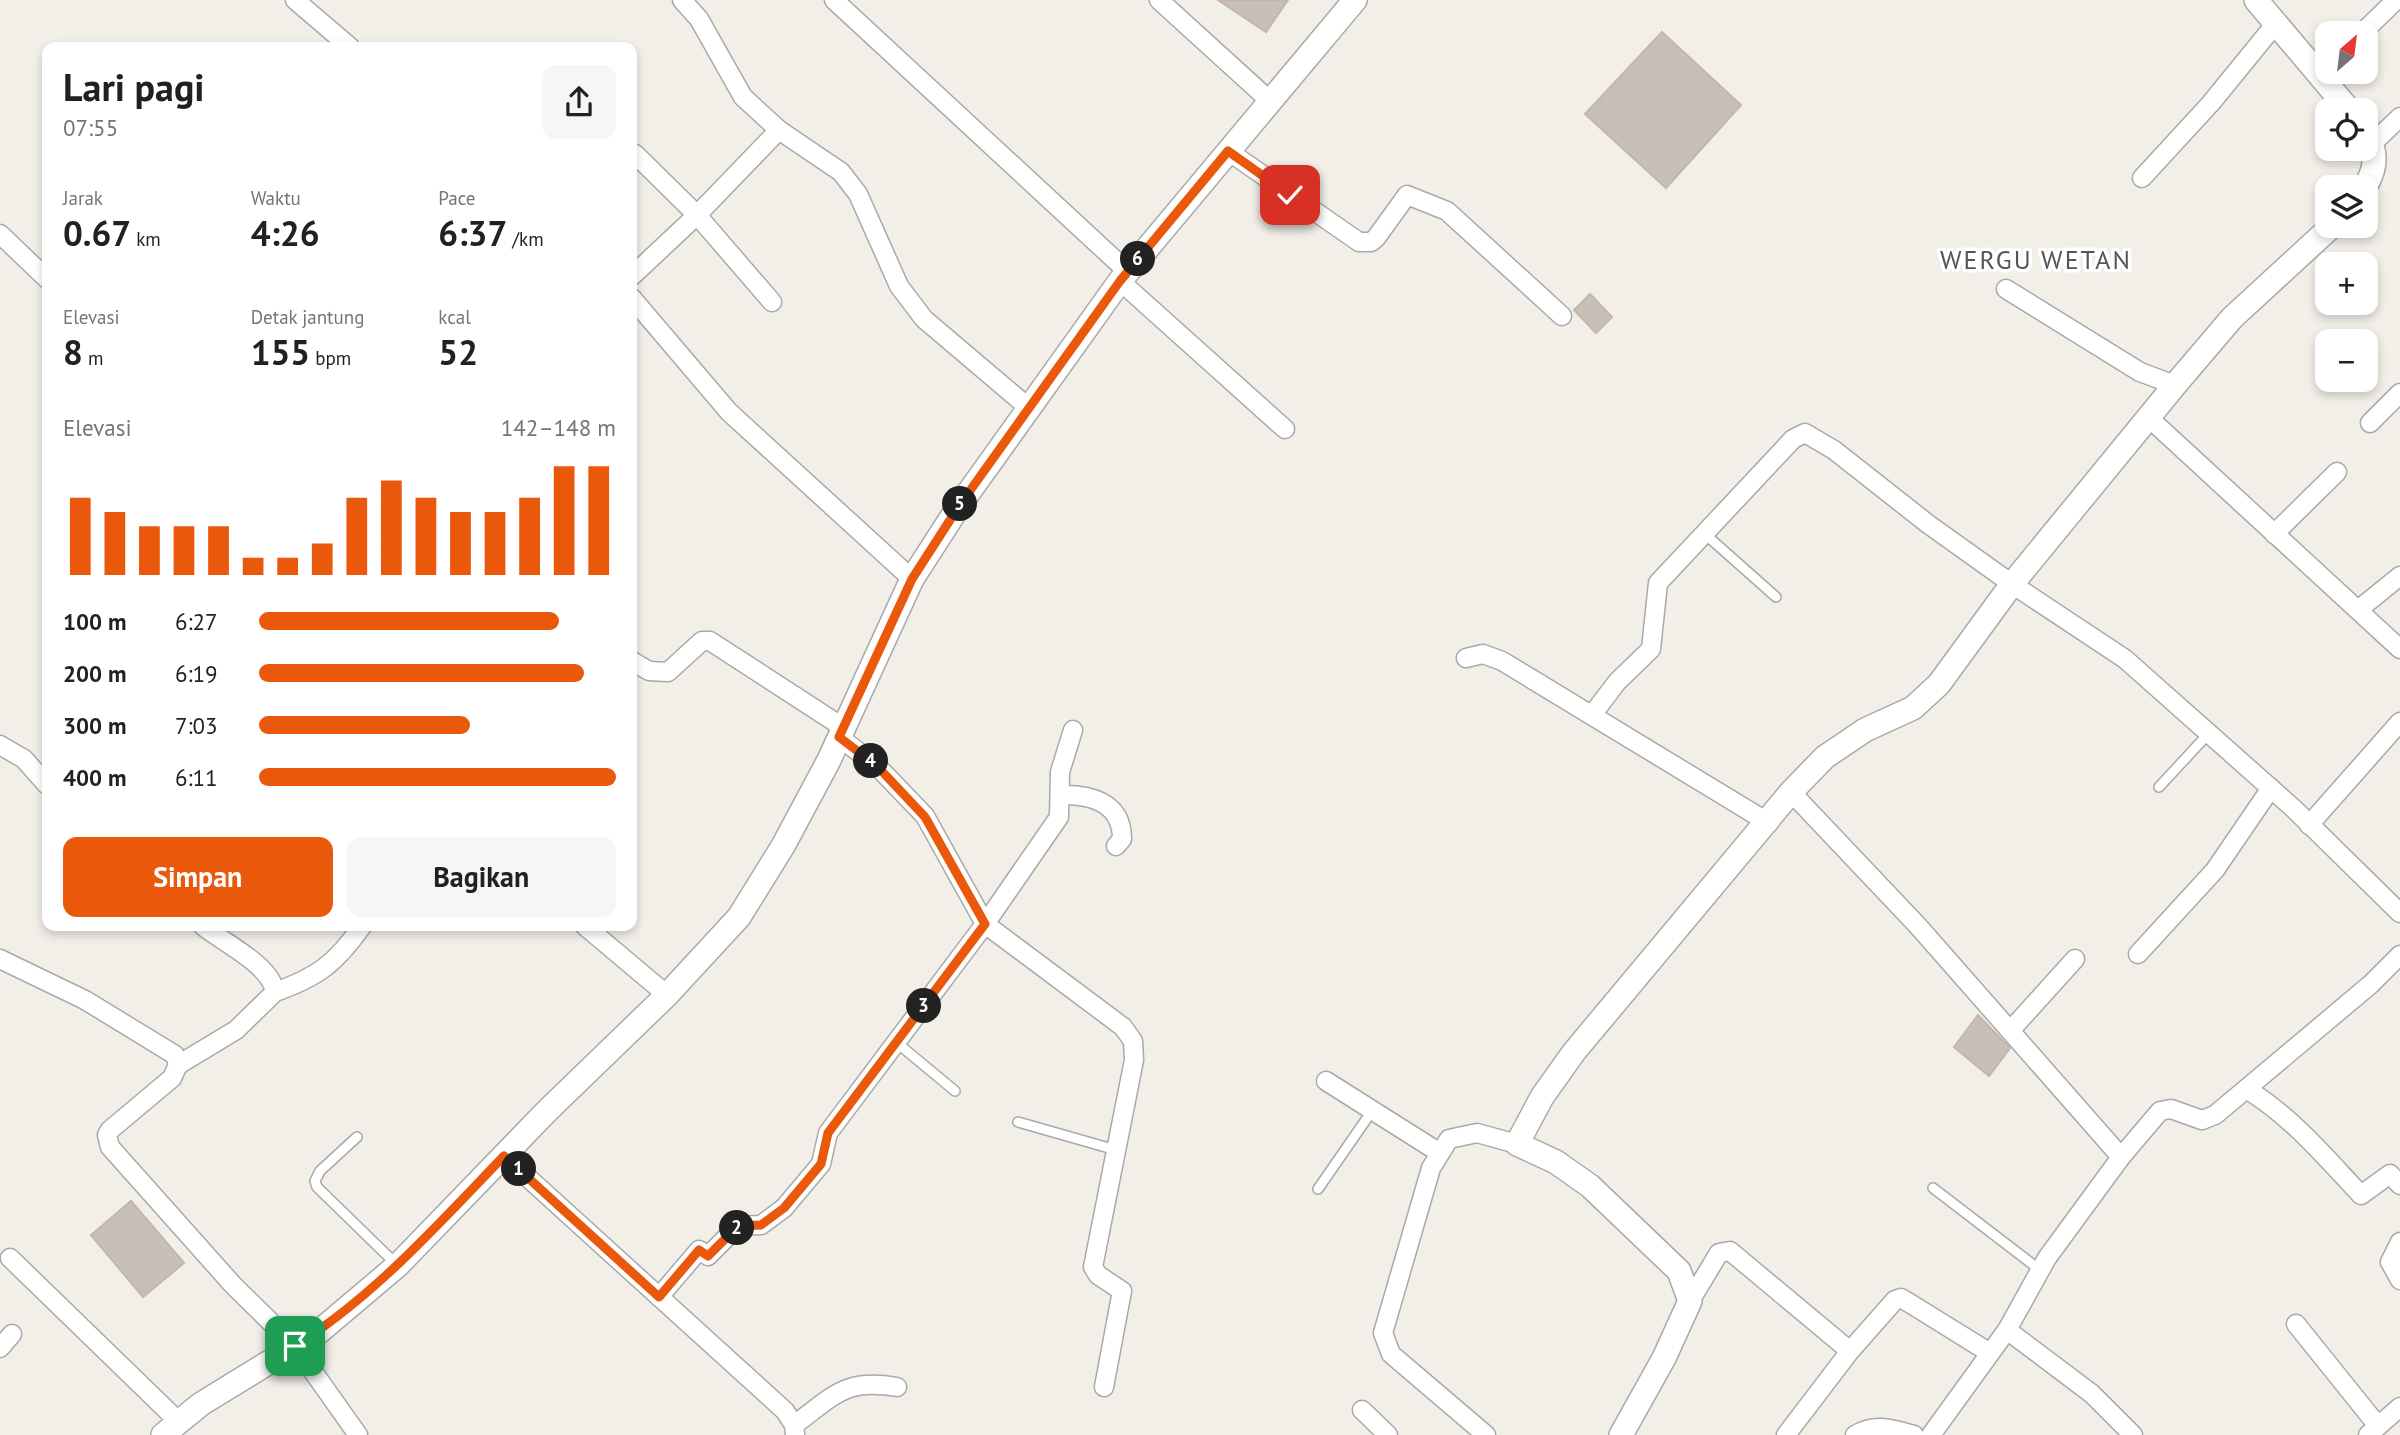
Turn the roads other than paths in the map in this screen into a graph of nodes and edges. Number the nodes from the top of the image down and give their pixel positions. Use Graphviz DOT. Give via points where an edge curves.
graph roads {
  1 [pos="295,0"];
  2 [pos="682,0"];
  3 [pos="1159,0"];
  4 [pos="1354,0"];
  5 [pos="2256,0"];
  6 [pos="2396,0"];
  7 [pos="842,3"];
  8 [pos="2374,21"];
  9 [pos="2277,22"];
  10 [pos="344,42"];
  11 [pos="2315,61"];
  12 [pos="1270,101"];
  13 [pos="2400,117"];
  14 [pos="779,130"];
  15 [pos="2378,133"];
  16 [pos="1228,151"];
  17 [pos="637,156"];
  18 [pos="2142,178"];
  19 [pos="696,215"];
  20 [pos="2319,238"];
  21 [pos="2,241"];
  22 [pos="637,271"];
  23 [pos="42,275"];
  24 [pos="1124,276"];
  25 [pos="2006,289"];
  26 [pos="772,302"];
  27 [pos="637,312"];
  28 [pos="1562,316"];
  29 [pos="2175,385"];
  30 [pos="2400,393"];
  31 [pos="1029,408"];
  32 [pos="2148,417"];
  33 [pos="2370,423"];
  34 [pos="1285,429"];
  35 [pos="2337,472"];
  36 [pos="1705,534"];
  37 [pos="2274,534"];
  38 [pos="2400,576"];
  39 [pos="912,579"];
  40 [pos="2012,584"];
  41 [pos="1776,597"];
  42 [pos="2358,610"];
  43 [pos="2400,649"];
  44 [pos="1466,658"];
  45 [pos="637,664"];
  46 [pos="1592,715"];
  47 [pos="2400,722"];
  48 [pos="1073,730"];
  49 [pos="2210,732"];
  50 [pos="841,733"];
  51 [pos="0,745"];
  52 [pos="42,779"];
  53 [pos="2159,787"];
  54 [pos="2271,788"];
  55 [pos="1791,792"];
  56 [pos="1060,795"];
  57 [pos="1769,823"];
  58 [pos="2309,825"];
  59 [pos="1116,846"];
  60 [pos="2400,913"];
  61 [pos="985,924"];
  62 [pos="209,931"];
  63 [pos="358,931"];
  64 [pos="591,931"];
  65 [pos="2138,954"];
  66 [pos="2400,956"];
  67 [pos="0,959"];
  68 [pos="2075,959"];
  69 [pos="275,992"];
  70 [pos="667,995"];
  71 [pos="2010,1031"];
  72 [pos="896,1042"];
  73 [pos="178,1065"];
  74 [pos="1326,1081"];
  75 [pos="2248,1090"];
  76 [pos="956,1091"];
  77 [pos="1372,1111"];
  78 [pos="1018,1122"];
  79 [pos="357,1137"];
  80 [pos="1517,1144"];
  81 [pos="1116,1150"];
  82 [pos="1440,1153"];
  83 [pos="504,1156"];
  84 [pos="2121,1157"];
  85 [pos="2400,1185"];
  86 [pos="1933,1188"];
  87 [pos="1318,1189"];
  88 [pos="2400,1242"];
  89 [pos="10,1258"];
  90 [pos="398,1265"];
  91 [pos="2040,1270"];
  92 [pos="2400,1280"];
  93 [pos="659,1297"];
  94 [pos="1690,1301"];
  95 [pos="2296,1324"];
  96 [pos="2007,1330"];
  97 [pos="12,1334"];
  98 [pos="295,1346"];
  99 [pos="0,1349"];
  100 [pos="1850,1351"];
  101 [pos="1990,1353"];
  102 [pos="897,1387"];
  103 [pos="1104,1387"];
  104 [pos="2400,1407"];
  105 [pos="1362,1410"];
  106 [pos="171,1428"];
  107 [pos="794,1430"];
  108 [pos="2373,1431"];
  109 [pos="358,1435"];
  110 [pos="1388,1435"];
  111 [pos="1486,1435"];
  112 [pos="1622,1435"];
  113 [pos="1786,1435"];
  114 [pos="1855,1435"];
  115 [pos="1914,1435"];
  116 [pos="1931,1435"];
  117 [pos="2133,1435"];
  1 -- 10 [label="street"];
  2 -- 14 [label="street" via="699,19 743,97"];
  3 -- 12 [label="street"];
  4 -- 12 [label="street"];
  5 -- 9 [label="street"];
  6 -- 8 [label="street"];
  7 -- 24 [label="street"];
  9 -- 11 [label="street"];
  9 -- 18 [label="street"];
  12 -- 16 [label="street"];
  13 -- 15 [label="street"];
  14 -- 19 [label="street"];
  14 -- 31 [label="street" via="841,172 858,194 899,286 924,319"];
  16 -- 24 [label="street"];
  16 -- 28 [label="street" via="1359,242 1376,238 1401,201 1421,199 1454,218"];
  17 -- 19 [label="street"];
  19 -- 22 [label="street"];
  19 -- 26 [label="street"];
  20 -- 29 [label="street" via="2232,318"];
  21 -- 23 [label="street"];
  24 -- 31 [label="street"];
  24 -- 34 [label="street"];
  25 -- 29 [label="street" via="2140,372"];
  27 -- 39 [label="street" via="729,412"];
  29 -- 32 [label="street"];
  30 -- 33 [label="street"];
  31 -- 39 [label="street"];
  32 -- 37 [label="street"];
  32 -- 40 [label="street"];
  35 -- 37 [label="street"];
  36 -- 40 [label="street" via="1793,439 1805,433"];
  36 -- 41 [label="lane"];
  36 -- 46 [label="street" via="1655,589 1651,649"];
  37 -- 42 [label="street"];
  38 -- 42 [label="street"];
  39 -- 50 [label="street"];
  40 -- 49 [label="street" via="2125,659"];
  40 -- 55 [label="street" via="1939,684 1913,708 1865,730 1825,757"];
  42 -- 43 [label="street"];
  44 -- 46 [label="street" via="1491,655"];
  45 -- 50 [label="street" via="649,671 668,672 702,641 710,641"];
  46 -- 57 [label="street"];
  47 -- 58 [label="street"];
  48 -- 56 [label="street" via="1060,772"];
  49 -- 53 [label="lane"];
  49 -- 54 [label="street"];
  50 -- 61 [label="street" via="925,817"];
  50 -- 70 [label="street" via="761,884 725,934"];
  51 -- 52 [label="street" via="24,759"];
  54 -- 58 [label="street"];
  54 -- 65 [label="street" via="2214,870"];
  55 -- 57 [label="street"];
  55 -- 71 [label="street"];
  56 -- 59 [label="street" via="1085,794 1108,805 1122,829"];
  56 -- 61 [label="street" via="1059,817"];
  57 -- 80 [label="street" via="1574,1052 1542,1097"];
  58 -- 60 [label="street"];
  61 -- 72 [label="street"];
  61 -- 81 [label="street" via="1123,1027 1133,1041 1134,1060"];
  62 -- 69 [label="street" via="265,970 274,980"];
  63 -- 69 [label="street" via="332,965 309,981"];
  64 -- 70 [label="street"];
  66 -- 75 [label="street"];
  67 -- 73 [label="street" via="85,1000 170,1050"];
  68 -- 71 [label="street"];
  69 -- 73 [label="street" via="236,1030"];
  70 -- 83 [label="street"];
  71 -- 84 [label="street"];
  72 -- 76 [label="lane"];
  72 -- 93 [label="street" via="828,1133 821,1164 784,1208 761,1225 738,1226 708,1256 699,1250"];
  73 -- 98 [label="street" via="172,1078 110,1130 110,1147 233,1285"];
  74 -- 77 [label="street"];
  75 -- 84 [label="street" via="2202,1120 2171,1109 2160,1111"];
  75 -- 85 [label="street" via="2305,1133 2361,1195 2390,1174"];
  77 -- 82 [label="street"];
  77 -- 87 [label="lane"];
  78 -- 81 [label="lane"];
  79 -- 90 [label="lane" via="316,1176 317,1187"];
  80 -- 82 [label="street" via="1476,1133 1449,1139"];
  80 -- 94 [label="street" via="1556,1162 1590,1186 1679,1271"];
  81 -- 103 [label="street" via="1093,1268 1122,1291"];
  82 -- 111 [label="street" via="1431,1168 1383,1333 1391,1354"];
  83 -- 90 [label="street"];
  83 -- 93 [label="street"];
  84 -- 91 [label="street"];
  86 -- 91 [label="lane"];
  88 -- 92 [label="street" via="2390,1262"];
  89 -- 106 [label="street"];
  90 -- 98 [label="street" via="320,1331"];
  91 -- 96 [label="street"];
  93 -- 107 [label="street" via="785,1411"];
  94 -- 100 [label="street" via="1719,1253 1730,1251"];
  94 -- 112 [label="street"];
  95 -- 108 [label="street"];
  96 -- 101 [label="street"];
  96 -- 117 [label="street" via="2092,1394"];
  97 -- 99 [label="street"];
  98 -- 106 [label="street"];
  98 -- 109 [label="street"];
  100 -- 101 [label="street" via="1889,1303 1900,1298"];
  100 -- 113 [label="street"];
  101 -- 116 [label="street"];
  102 -- 107 [label="street" via="857,1384 843,1389"];
  104 -- 108 [label="street"];
  105 -- 110 [label="street"];
  114 -- 115 [label="street" via="1871,1427"];
}
